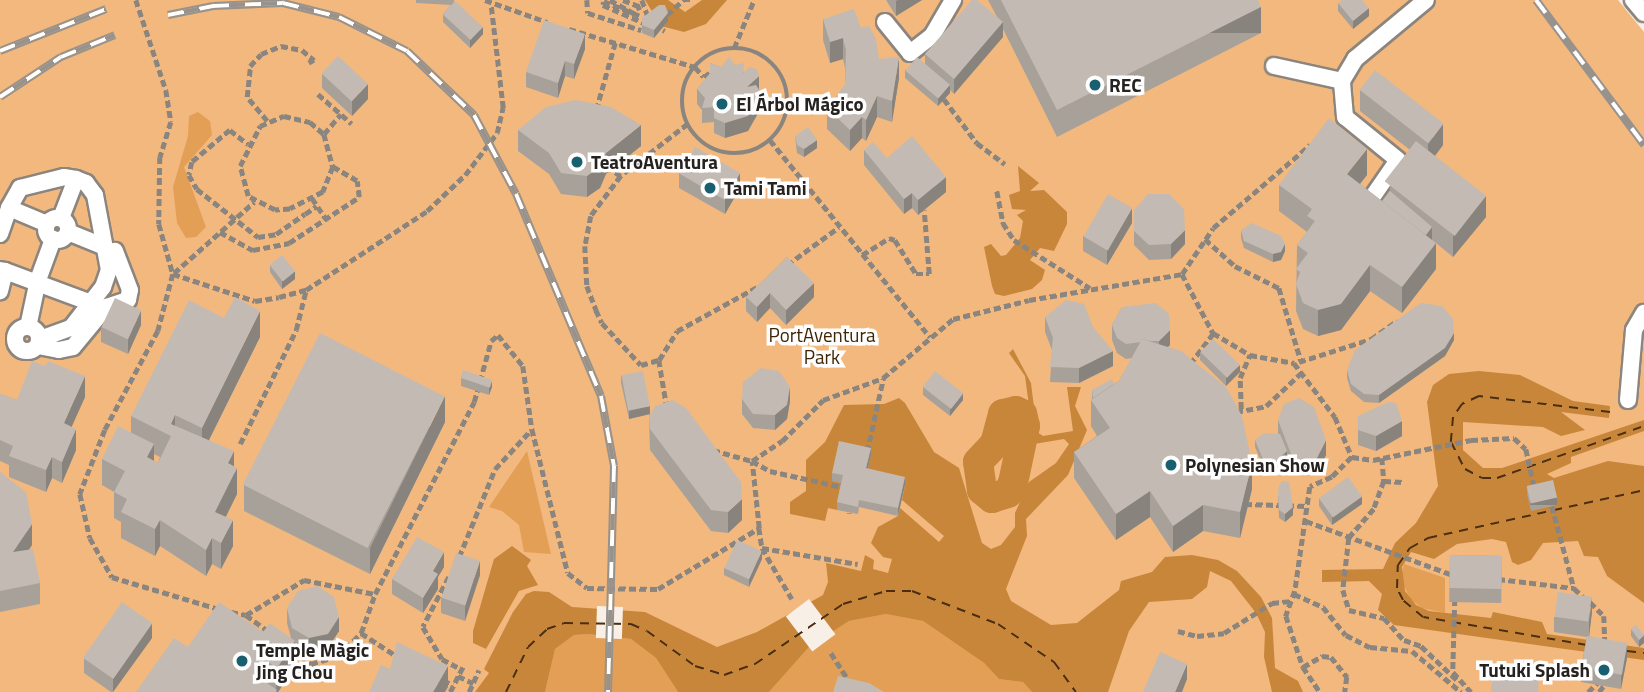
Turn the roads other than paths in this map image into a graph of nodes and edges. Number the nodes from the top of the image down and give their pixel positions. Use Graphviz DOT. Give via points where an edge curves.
graph roads {
  1 [pos="953,0"];
  2 [pos="1426,0"];
  3 [pos="1633,0"];
  4 [pos="1644,13"];
  5 [pos="885,22"];
  6 [pos="1274,66"];
  7 [pos="1342,81"];
  8 [pos="1340,106"];
  9 [pos="1326,127"];
  10 [pos="81,181"];
  11 [pos="1371,199"];
  12 [pos="9,208"];
  13 [pos="57,228"];
  14 [pos="0,234"];
  15 [pos="105,247"];
  16 [pos="2,270"];
  17 [pos="38,280"];
  18 [pos="0,292"];
  19 [pos="91,303"];
  20 [pos="1644,313"];
  21 [pos="8,337"];
  22 [pos="35,337"];
  23 [pos="1628,400"];
  1 -- 5 [label="lane" via="932,36 909,53"];
  2 -- 7 [label="lane" via="1355,59"];
  3 -- 4 [label="lane"];
  6 -- 7 [label="lane"];
  7 -- 8 [label="lane"];
  8 -- 9 [label="lane"];
  8 -- 11 [label="lane" via="1345,117 1398,160"];
  10 -- 12 [label="lane" via="64,177 20,188"];
  10 -- 13 [label="lane"];
  10 -- 15 [label="lane" via="95,195"];
  10 -- 22 [label="lane" via="102,198 131,297 106,307 73,347 59,350"];
  12 -- 13 [label="lane"];
  12 -- 14 [label="lane"];
  13 -- 15 [label="lane"];
  13 -- 17 [label="lane"];
  15 -- 19 [label="lane" via="109,270"];
  16 -- 17 [label="lane"];
  16 -- 18 [label="lane"];
  17 -- 19 [label="lane"];
  17 -- 22 [label="lane"];
  19 -- 22 [label="lane" via="71,328"];
  20 -- 23 [label="lane" via="1634,330"];
  21 -- 22 [label="lane"];
}
